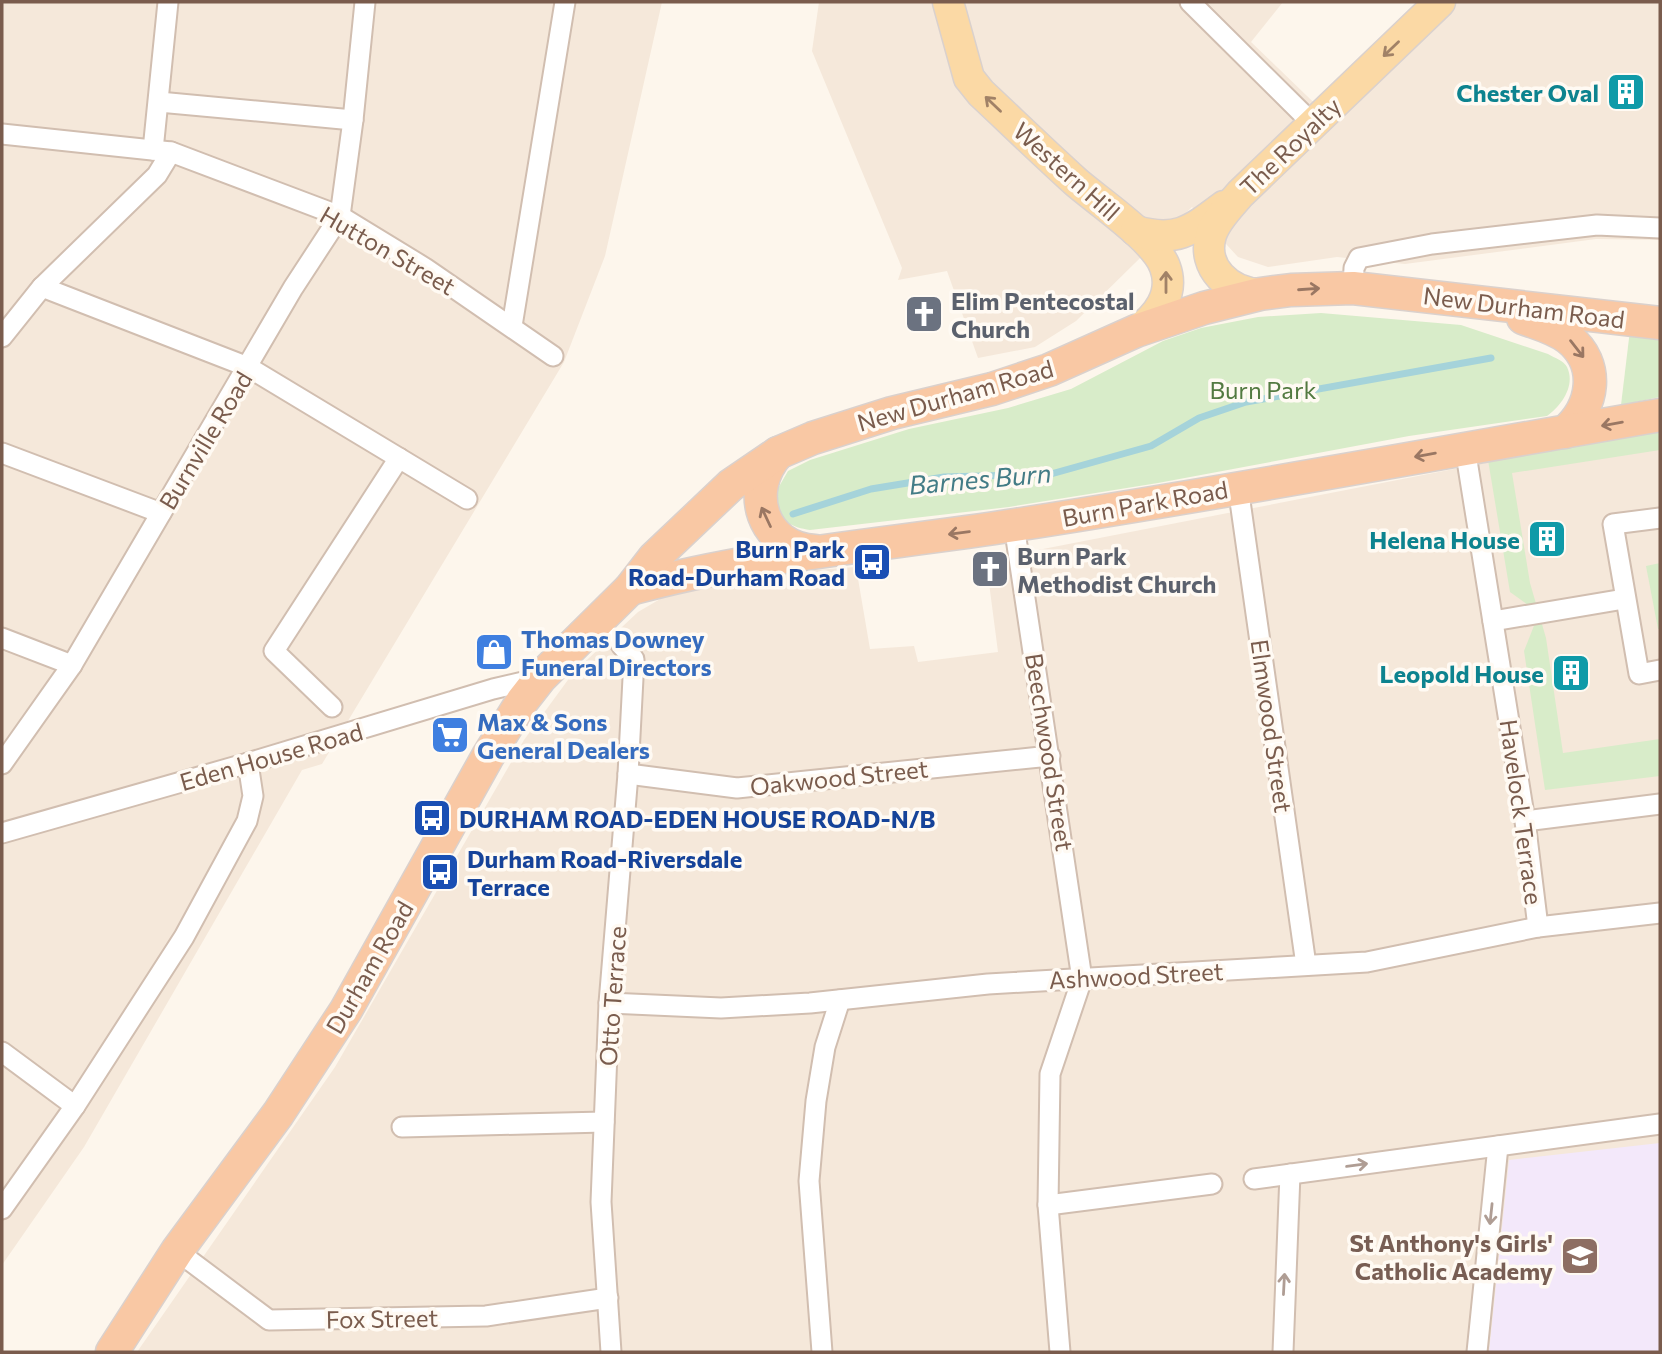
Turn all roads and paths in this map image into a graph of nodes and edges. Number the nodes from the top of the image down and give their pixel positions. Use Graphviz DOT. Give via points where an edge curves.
graph roads {
  1 [pos="169,2"];
  2 [pos="365,2"];
  3 [pos="565,2"];
  4 [pos="948,2"];
  5 [pos="1191,2"];
  6 [pos="1440,2"];
  7 [pos="159,102"];
  8 [pos="354,120"];
  9 [pos="1313,124"];
  10 [pos="2,134"];
  11 [pos="162,151"];
  12 [pos="1240,194"];
  13 [pos="340,216"];
  14 [pos="1660,228"];
  15 [pos="1136,231"];
  16 [pos="42,287"];
  17 [pos="1353,288"];
  18 [pos="1260,294"];
  19 [pos="1472,300"];
  20 [pos="1660,323"];
  21 [pos="512,326"];
  22 [pos="1136,331"];
  23 [pos="2,337"];
  24 [pos="554,356"];
  25 [pos="248,367"];
  26 [pos="1660,415"];
  27 [pos="1565,432"];
  28 [pos="1465,448"];
  29 [pos="2,453"];
  30 [pos="778,453"];
  31 [pos="399,458"];
  32 [pos="1238,487"];
  33 [pos="467,499"];
  34 [pos="161,513"];
  35 [pos="1660,518"];
  36 [pos="1014,526"];
  37 [pos="820,551"];
  38 [pos="630,589"];
  39 [pos="1624,599"];
  40 [pos="596,620"];
  41 [pos="1493,621"];
  42 [pos="2,638"];
  43 [pos="621,645"];
  44 [pos="72,665"];
  45 [pos="1660,670"];
  46 [pos="541,677"];
  47 [pos="332,706"];
  48 [pos="1050,756"];
  49 [pos="248,763"];
  50 [pos="2,764"];
  51 [pos="628,774"];
  52 [pos="1660,804"];
  53 [pos="1525,821"];
  54 [pos="2,833"];
  55 [pos="1660,913"];
  56 [pos="1538,927"];
  57 [pos="1306,965"];
  58 [pos="1083,979"];
  59 [pos="840,1000"];
  60 [pos="610,1003"];
  61 [pos="2,1052"];
  62 [pos="75,1106"];
  63 [pos="604,1122"];
  64 [pos="1660,1124"];
  65 [pos="402,1127"];
  66 [pos="1498,1146"];
  67 [pos="1290,1174"];
  68 [pos="1255,1179"];
  69 [pos="1212,1184"];
  70 [pos="1048,1205"];
  71 [pos="2,1209"];
  72 [pos="177,1251"];
  73 [pos="608,1298"];
  74 [pos="112,1352"];
  75 [pos="611,1352"];
  76 [pos="822,1352"];
  77 [pos="1059,1352"];
  78 [pos="1283,1352"];
  79 [pos="1478,1352"];
  1 -- 7 [label="street"];
  2 -- 8 [label="street"];
  3 -- 21 [label="street"];
  15 -- 4 [label="main road, Western Hill, one-way" via="981,93 969,78"];
  5 -- 9 [label="street"];
  6 -- 9 [label="main road, The Royalty, one-way"];
  7 -- 8 [label="street"];
  7 -- 11 [label="street"];
  8 -- 13 [label="street"];
  9 -- 12 [label="main road, The Royalty"];
  10 -- 11 [label="street, Hutton Street"];
  11 -- 13 [label="street, Hutton Street"];
  11 -- 16 [label="street" via="157,175"];
  12 -- 15 [label="main road" via="1179,235"];
  12 -- 18 [label="main road, The Royalty" via="1212,232 1211,257 1219,275 1232,287"];
  13 -- 21 [label="street, Hutton Street"];
  13 -- 25 [label="street, Burnville Road"];
  14 -- 17 [label="street" via="1597,225 1432,244 1360,258"];
  22 -- 15 [label="main road, Western Hill, one-way" via="1155,316 1167,285 1165,265"];
  16 -- 23 [label="street"];
  16 -- 25 [label="street"];
  18 -- 17 [label="highway, New Durham Road, one-way"];
  17 -- 19 [label="highway, New Durham Road"];
  18 -- 22 [label="highway, New Durham Road"];
  19 -- 20 [label="highway, New Durham Road"];
  19 -- 27 [label="highway, one-way" via="1559,332 1577,347 1588,368 1590,393 1579,417"];
  21 -- 24 [label="street, Hutton Street"];
  22 -- 30 [label="highway, New Durham Road" via="1049,370 813,438"];
  25 -- 31 [label="street"];
  25 -- 34 [label="street, Burnville Road"];
  26 -- 27 [label="highway, Burn Park Road, one-way"];
  27 -- 28 [label="highway, Burn Park Road"];
  28 -- 32 [label="highway, Burn Park Road, one-way"];
  28 -- 41 [label="street, Havelock Terrace"];
  29 -- 34 [label="street"];
  37 -- 30 [label="highway, one-way" via="785,542 763,515 761,484"];
  30 -- 38 [label="highway, New Durham Road" via="731,485 672,540"];
  31 -- 33 [label="street"];
  31 -- 47 [label="street" via="274,651"];
  32 -- 36 [label="highway, Burn Park Road"];
  32 -- 57 [label="street, Elmwood Street"];
  34 -- 44 [label="street, Burnville Road"];
  35 -- 39 [label="street" via="1613,524"];
  36 -- 37 [label="highway, Burn Park Road, one-way"];
  36 -- 48 [label="street, Beechwood Street"];
  37 -- 38 [label="highway, Burn Park Road" via="688,573"];
  38 -- 40 [label="highway, Durham Road"];
  39 -- 41 [label="street"];
  39 -- 45 [label="street" via="1639,674"];
  40 -- 43 [label="street"];
  40 -- 46 [label="highway, Durham Road"];
  41 -- 53 [label="street, Havelock Terrace"];
  42 -- 44 [label="street"];
  43 -- 51 [label="street, Otto Terrace" via="634,659"];
  44 -- 50 [label="street, Burnville Road"];
  46 -- 49 [label="street, Eden House Road"];
  46 -- 72 [label="highway, Durham Road" via="504,727 346,1010 278,1114"];
  48 -- 51 [label="street, Oakwood Street" via="737,788"];
  48 -- 58 [label="street, Beechwood Street"];
  49 -- 54 [label="street, Eden House Road"];
  49 -- 62 [label="street" via="253,796 247,821 184,937"];
  51 -- 60 [label="street, Otto Terrace"];
  52 -- 53 [label="street"];
  53 -- 56 [label="street, Havelock Terrace"];
  55 -- 56 [label="street, Ashwood Street"];
  56 -- 57 [label="street, Ashwood Street" via="1367,962"];
  57 -- 58 [label="street, Ashwood Street"];
  58 -- 59 [label="street, Ashwood Street"];
  58 -- 70 [label="street" via="1050,1074"];
  59 -- 60 [label="street, Ashwood Street" via="721,1007"];
  59 -- 76 [label="street" via="825,1047 809,1181"];
  60 -- 63 [label="street, Otto Terrace"];
  61 -- 62 [label="street"];
  62 -- 71 [label="street"];
  63 -- 65 [label="street"];
  63 -- 73 [label="street, Otto Terrace" via="601,1202"];
  64 -- 66 [label="street"];
  67 -- 66 [label="street, one-way"];
  66 -- 79 [label="street, one-way"];
  67 -- 68 [label="street"];
  78 -- 67 [label="street, one-way"];
  69 -- 70 [label="street"];
  70 -- 77 [label="street"];
  72 -- 73 [label="street, Fox Street" via="269,1321 486,1316"];
  72 -- 74 [label="highway, Durham Road"];
  73 -- 75 [label="street, Otto Terrace"];
}
